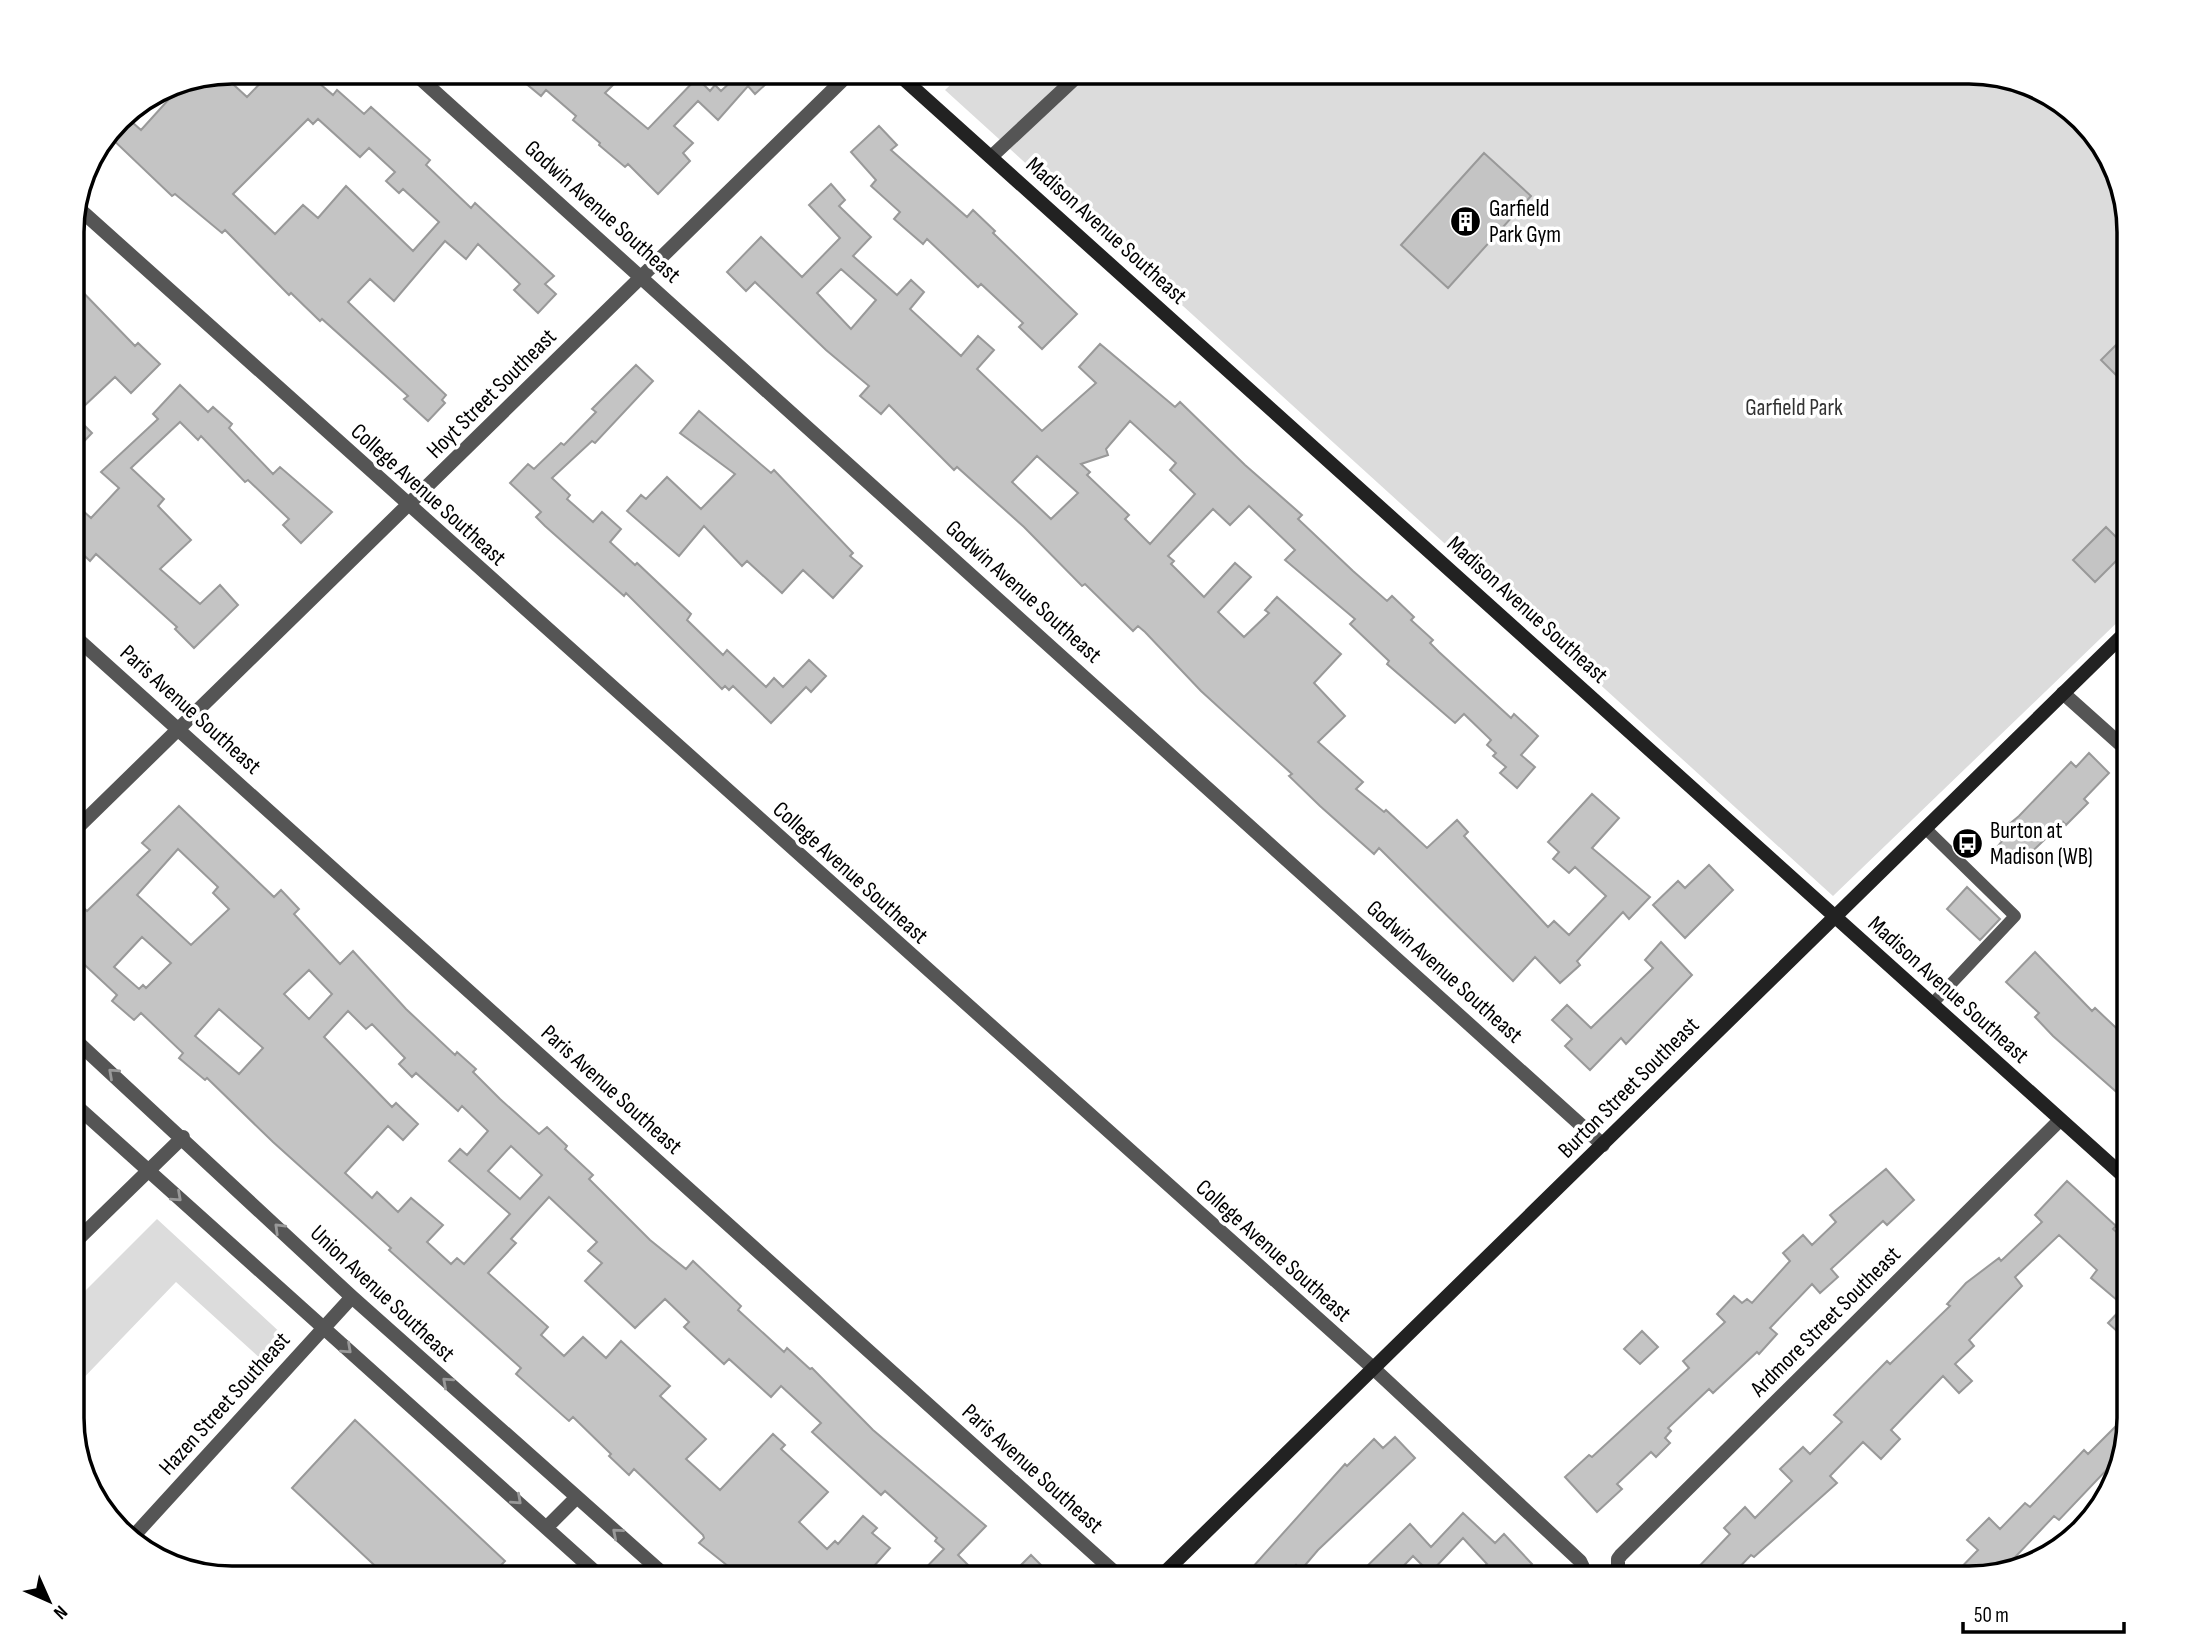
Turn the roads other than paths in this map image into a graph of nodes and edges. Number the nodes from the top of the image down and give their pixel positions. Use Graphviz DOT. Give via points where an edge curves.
graph roads {
  1 [pos="427,84"];
  2 [pos="839,84"];
  3 [pos="909,84"];
  4 [pos="1069,84"];
  5 [pos="991,157"];
  6 [pos="85,214"];
  7 [pos="641,277"];
  8 [pos="408,506"];
  9 [pos="2117,641"];
  10 [pos="84,645"];
  11 [pos="2063,693"];
  12 [pos="178,728"];
  13 [pos="2117,741"];
  14 [pos="84,821"];
  15 [pos="1924,828"];
  16 [pos="1834,916"];
  17 [pos="1932,1004"];
  18 [pos="84,1048"];
  19 [pos="84,1113"];
  20 [pos="2060,1120"];
  21 [pos="183,1136"];
  22 [pos="1603,1145"];
  23 [pos="2117,1170"];
  24 [pos="148,1171"];
  25 [pos="84,1233"];
  26 [pos="352,1297"];
  27 [pos="323,1328"];
  28 [pos="1373,1368"];
  29 [pos="576,1498"];
  30 [pos="547,1527"];
  31 [pos="138,1532"];
  32 [pos="589,1566"];
  33 [pos="654,1566"];
  34 [pos="1108,1566"];
  35 [pos="1171,1566"];
  36 [pos="1582,1566"];
  37 [pos="1618,1566"];
  1 -- 7 [label="street, Godwin Avenue Southeast"];
  2 -- 7 [label="street, Hoyt Street Southeast"];
  3 -- 5 [label="street, Madison Avenue Southeast"];
  4 -- 5 [label="street"];
  5 -- 16 [label="street, Madison Avenue Southeast"];
  6 -- 8 [label="street, College Avenue Southeast"];
  7 -- 8 [label="street, Hoyt Street Southeast"];
  7 -- 22 [label="street, Godwin Avenue Southeast"];
  8 -- 12 [label="street, Hoyt Street Southeast"];
  8 -- 28 [label="street, College Avenue Southeast"];
  9 -- 11 [label="street, Burton Street Southeast"];
  10 -- 12 [label="street, Paris Avenue Southeast"];
  11 -- 13 [label="street"];
  11 -- 15 [label="street, Burton Street Southeast"];
  12 -- 14 [label="street, Hoyt Street Southeast"];
  12 -- 34 [label="street, Paris Avenue Southeast"];
  15 -- 16 [label="street, Burton Street Southeast"];
  15 -- 17 [label="lane" via="2015,916"];
  16 -- 17 [label="street, Madison Avenue Southeast"];
  16 -- 22 [label="street, Burton Street Southeast"];
  17 -- 20 [label="street, Madison Avenue Southeast"];
  21 -- 18 [label="street, Union Avenue Southeast, one-way"];
  19 -- 24 [label="street"];
  20 -- 23 [label="street, Madison Avenue Southeast"];
  20 -- 37 [label="street, Ardmore Street Southeast" via="1621,1555"];
  21 -- 24 [label="street"];
  26 -- 21 [label="street, Union Avenue Southeast, one-way"];
  22 -- 28 [label="street, Burton Street Southeast"];
  24 -- 25 [label="street"];
  24 -- 27 [label="street, one-way"];
  26 -- 27 [label="street, Hazen Street Southeast"];
  29 -- 26 [label="street, Union Avenue Southeast, one-way"];
  27 -- 30 [label="street, one-way"];
  27 -- 31 [label="street, Hazen Street Southeast"];
  28 -- 35 [label="street, Burton Street Southeast"];
  28 -- 36 [label="street, College Avenue Southeast"];
  29 -- 30 [label="street"];
  33 -- 29 [label="street, Union Avenue Southeast, one-way"];
  30 -- 32 [label="street"];
}
